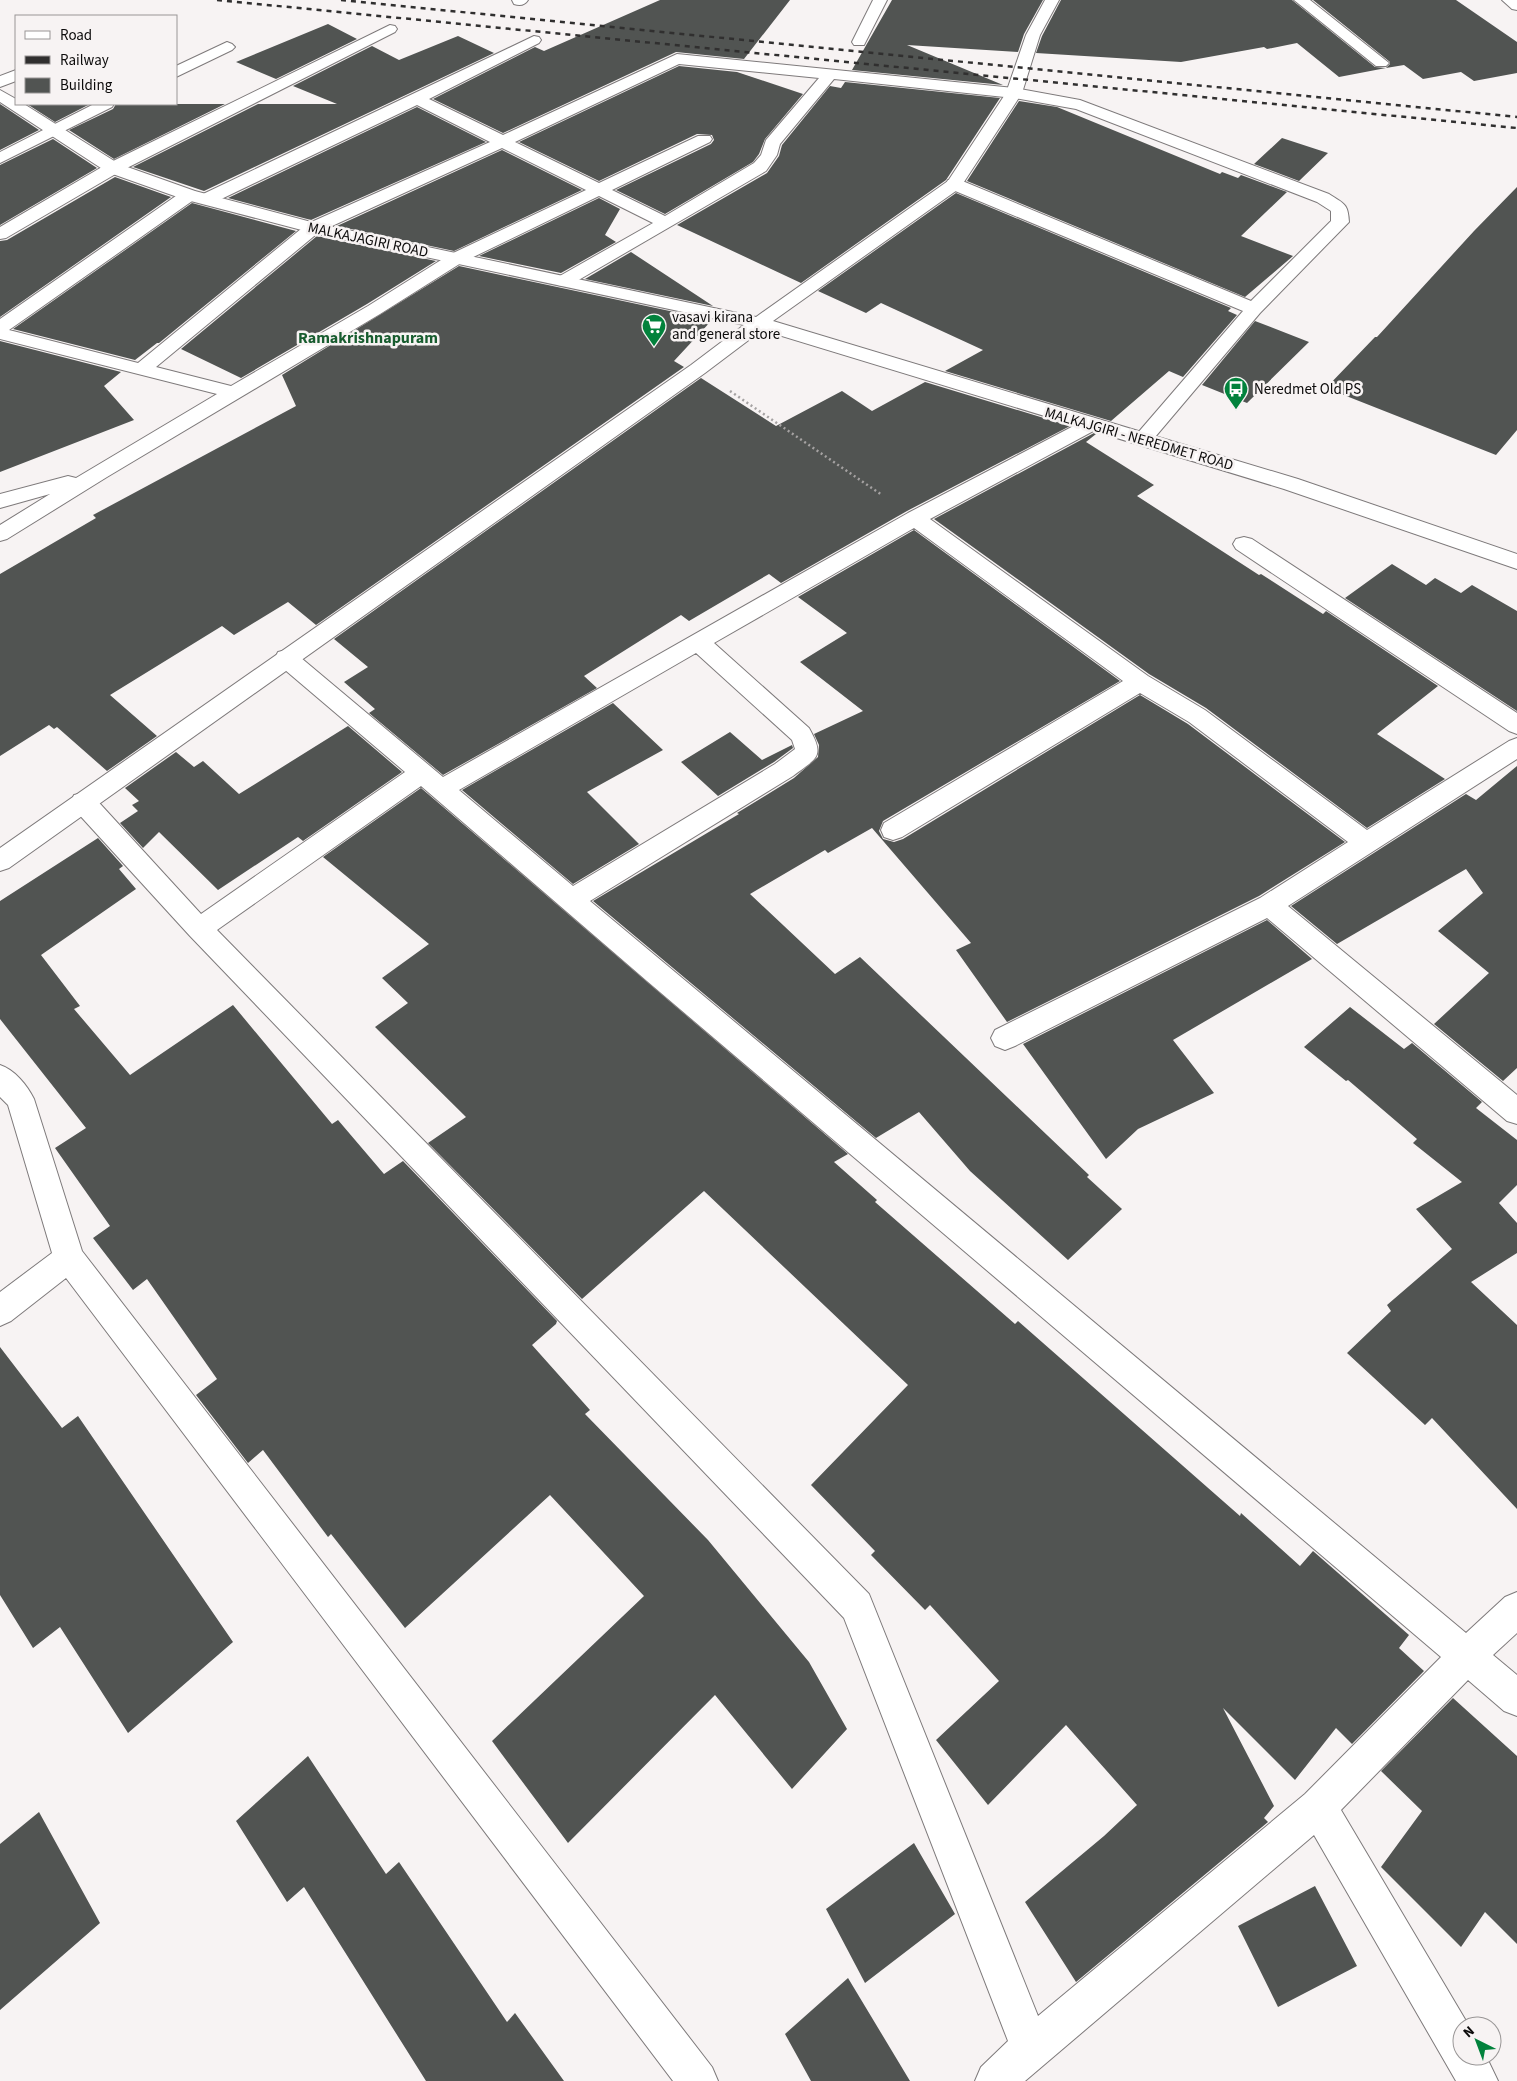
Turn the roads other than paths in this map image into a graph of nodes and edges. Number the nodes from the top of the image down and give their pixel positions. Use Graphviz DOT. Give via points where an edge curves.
graph roads {
  1 [pos="880,0"];
  2 [pos="1052,0"];
  3 [pos="1301,0"];
  4 [pos="1509,0"];
  5 [pos="1517,6"];
  6 [pos="390,29"];
  7 [pos="534,40"];
  8 [pos="859,42"];
  9 [pos="227,47"];
  10 [pos="1381,62"];
  11 [pos="178,71"];
  12 [pos="830,74"];
  13 [pos="15,75"];
  14 [pos="0,82"];
  15 [pos="1014,93"];
  16 [pos="0,96"];
  17 [pos="417,99"];
  18 [pos="104,105"];
  19 [pos="52,130"];
  20 [pos="704,139"];
  21 [pos="502,142"];
  22 [pos="0,158"];
  23 [pos="114,168"];
  24 [pos="954,184"];
  25 [pos="600,191"];
  26 [pos="189,195"];
  27 [pos="207,199"];
  28 [pos="666,224"];
  29 [pos="313,228"];
  30 [pos="0,234"];
  31 [pos="455,259"];
  32 [pos="564,281"];
  33 [pos="1254,309"];
  34 [pos="759,323"];
  35 [pos="0,327"];
  36 [pos="0,333"];
  37 [pos="142,369"];
  38 [pos="235,393"];
  39 [pos="1090,425"];
  40 [pos="1143,438"];
  41 [pos="100,472"];
  42 [pos="0,501"];
  43 [pos="916,518"];
  44 [pos="0,534"];
  45 [pos="1244,544"];
  46 [pos="1517,562"];
  47 [pos="698,642"];
  48 [pos="286,658"];
  49 [pos="1140,682"];
  50 [pos="1517,725"];
  51 [pos="1517,747"];
  52 [pos="430,782"];
  53 [pos="83,802"];
  54 [pos="893,830"];
  55 [pos="1367,843"];
  56 [pos="1,858"];
  57 [pos="572,899"];
  58 [pos="1269,905"];
  59 [pos="200,929"];
  60 [pos="1005,1038"];
  61 [pos="0,1077"];
  62 [pos="1517,1112"];
  63 [pos="69,1258"];
  64 [pos="0,1311"];
  65 [pos="1517,1609"];
  66 [pos="1466,1657"];
  67 [pos="1517,1698"];
  68 [pos="1318,1807"];
  69 [pos="1452,2036"];
  70 [pos="1031,2048"];
  71 [pos="1469,2066"];
  72 [pos="698,2081"];
  73 [pos="995,2081"];
  74 [pos="1478,2081"];
  1 -- 8 [label="street"];
  2 -- 15 [label="street" via="1033,35"];
  3 -- 10 [label="street"];
  4 -- 5 [label="street"];
  6 -- 23 [label="street"];
  7 -- 17 [label="street"];
  9 -- 11 [label="street"];
  12 -- 15 [label="street"];
  12 -- 21 [label="street" via="677,59"];
  12 -- 28 [label="street" via="772,143 769,155 760,167"];
  13 -- 14 [label="street"];
  15 -- 24 [label="street"];
  15 -- 33 [label="street" via="1105,113 1323,198 1340,209 1340,222"];
  16 -- 19 [label="street, MALKAJAGIRI ROAD"];
  17 -- 21 [label="street"];
  17 -- 27 [label="street"];
  18 -- 19 [label="street"];
  19 -- 22 [label="street"];
  19 -- 23 [label="street, MALKAJAGIRI ROAD"];
  20 -- 25 [label="street"];
  21 -- 25 [label="street"];
  21 -- 29 [label="street"];
  23 -- 26 [label="street, MALKAJAGIRI ROAD"];
  23 -- 30 [label="street"];
  24 -- 33 [label="street"];
  24 -- 34 [label="street"];
  25 -- 28 [label="street"];
  25 -- 31 [label="street"];
  26 -- 27 [label="street, MALKAJAGIRI ROAD"];
  26 -- 35 [label="street"];
  27 -- 29 [label="street, MALKAJAGIRI ROAD"];
  28 -- 32 [label="street"];
  29 -- 31 [label="street, MALKAJAGIRI ROAD"];
  29 -- 37 [label="street"];
  31 -- 32 [label="street, MALKAJAGIRI ROAD"];
  31 -- 38 [label="street"];
  32 -- 34 [label="street, MALKAJAGIRI ROAD"];
  33 -- 40 [label="street"];
  34 -- 39 [label="street, MALKAJGIRI - NEREDMET ROAD"];
  34 -- 48 [label="street"];
  36 -- 37 [label="street"];
  37 -- 38 [label="street"];
  38 -- 41 [label="street"];
  39 -- 40 [label="street, MALKAJGIRI - NEREDMET ROAD"];
  39 -- 43 [label="street"];
  40 -- 46 [label="street, MALKAJGIRI - NEREDMET ROAD" via="1291,484"];
  41 -- 42 [label="street"];
  41 -- 44 [label="street"];
  43 -- 47 [label="street"];
  43 -- 49 [label="street"];
  45 -- 50 [label="street"];
  47 -- 52 [label="street"];
  47 -- 57 [label="street" via="801,734 807,752 784,770"];
  48 -- 52 [label="street"];
  48 -- 53 [label="street"];
  49 -- 54 [label="street"];
  49 -- 55 [label="street" via="1197,716"];
  51 -- 55 [label="street"];
  52 -- 57 [label="street"];
  52 -- 59 [label="street"];
  53 -- 56 [label="street"];
  53 -- 59 [label="street"];
  55 -- 58 [label="street"];
  57 -- 66 [label="street"];
  58 -- 60 [label="street"];
  58 -- 62 [label="street"];
  59 -- 70 [label="street" via="857,1606"];
  61 -- 63 [label="street" via="20,1099"];
  63 -- 64 [label="street"];
  63 -- 72 [label="street"];
  65 -- 66 [label="street"];
  66 -- 67 [label="street"];
  66 -- 68 [label="street"];
  68 -- 69 [label="street"];
  68 -- 70 [label="street"];
  70 -- 73 [label="street"];
  71 -- 74 [label="street"];
}
